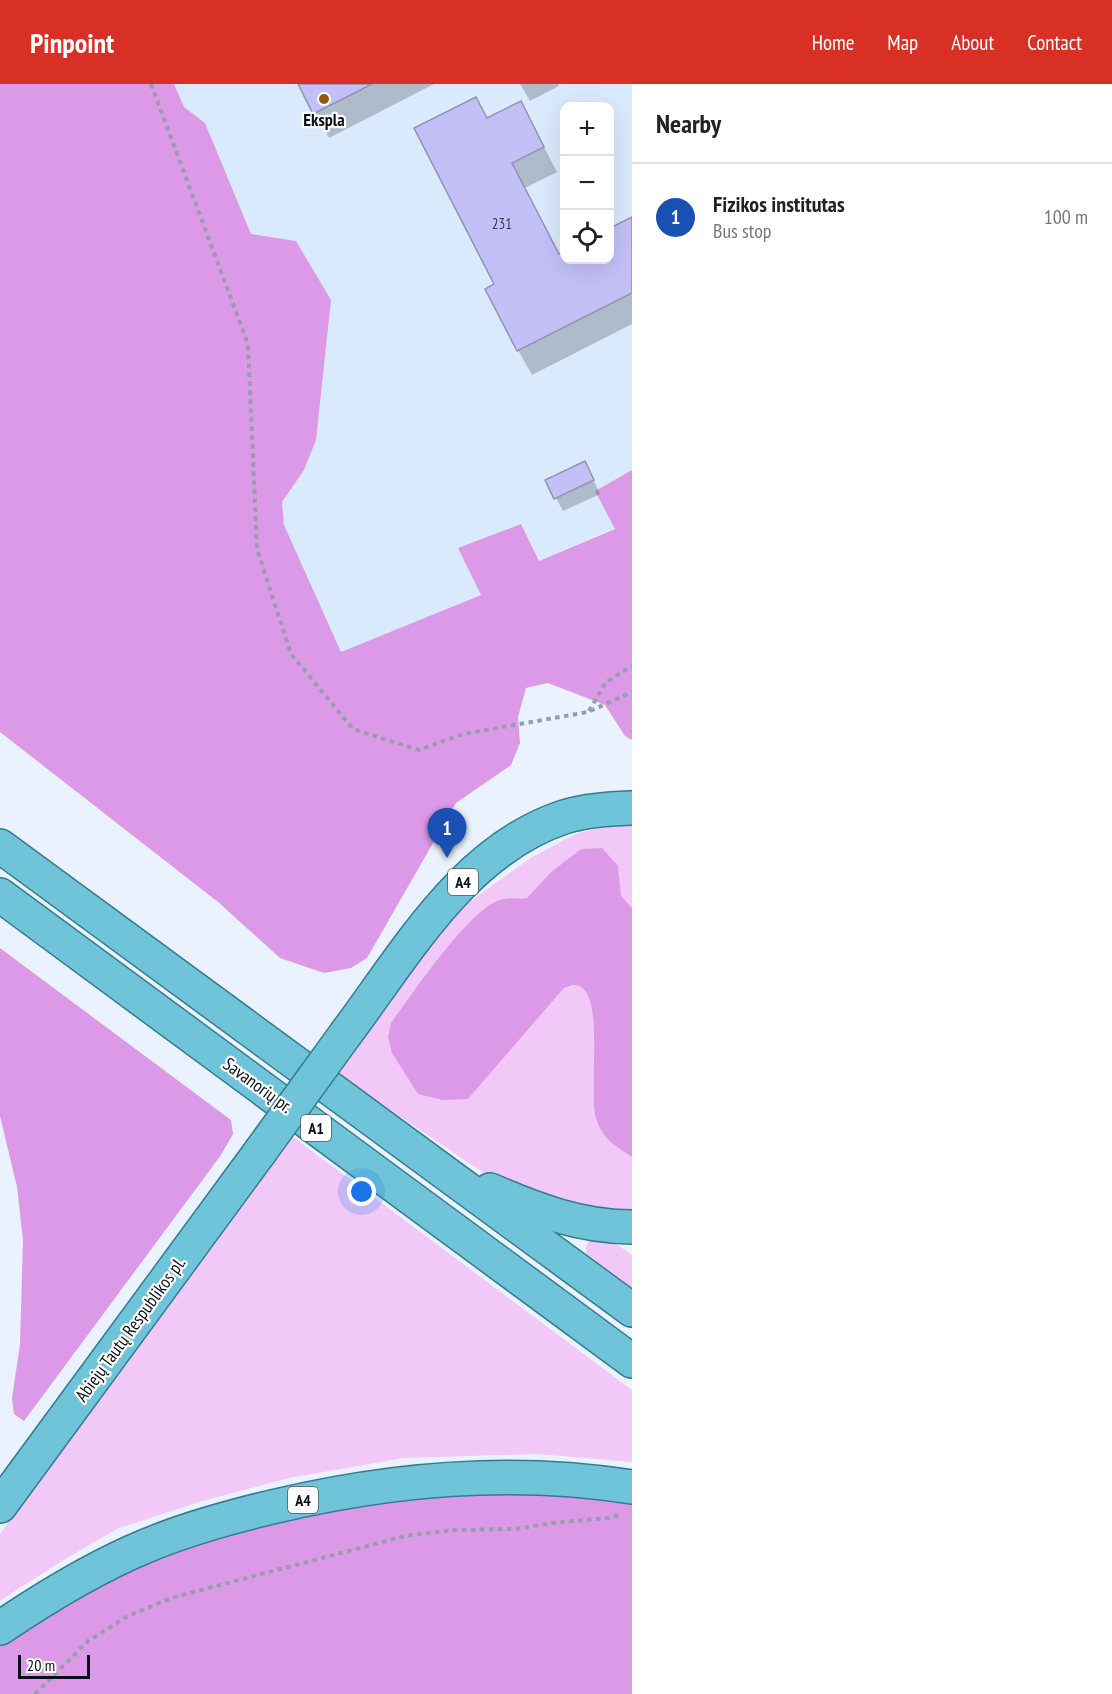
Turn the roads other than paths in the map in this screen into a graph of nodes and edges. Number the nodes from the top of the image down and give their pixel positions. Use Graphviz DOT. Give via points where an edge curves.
graph roads {
  1 [pos="632,808"];
  2 [pos="0,846"];
  3 [pos="0,895"];
  4 [pos="439,1169"];
  5 [pos="632,1227"];
  6 [pos="632,1310"];
  7 [pos="632,1361"];
  8 [pos="628,1500"];
  9 [pos="0,1506"];
  10 [pos="0,1628"];
  1 -- 9 [label="highway, Abiejų Tautų Respublikos pl. / A4, bridge" via="598,810 537,828 500,850 466,878 347,1032"];
  2 -- 4 [label="highway, A1"];
  3 -- 7 [label="highway, Savanorių pr. / A1"];
  4 -- 5 [label="highway" via="536,1210 608,1227"];
  4 -- 6 [label="highway, A1"];
  8 -- 10 [label="highway, A4" via="557,1479 451,1479 361,1488 299,1500 241,1514 147,1545 70,1584"];
}
